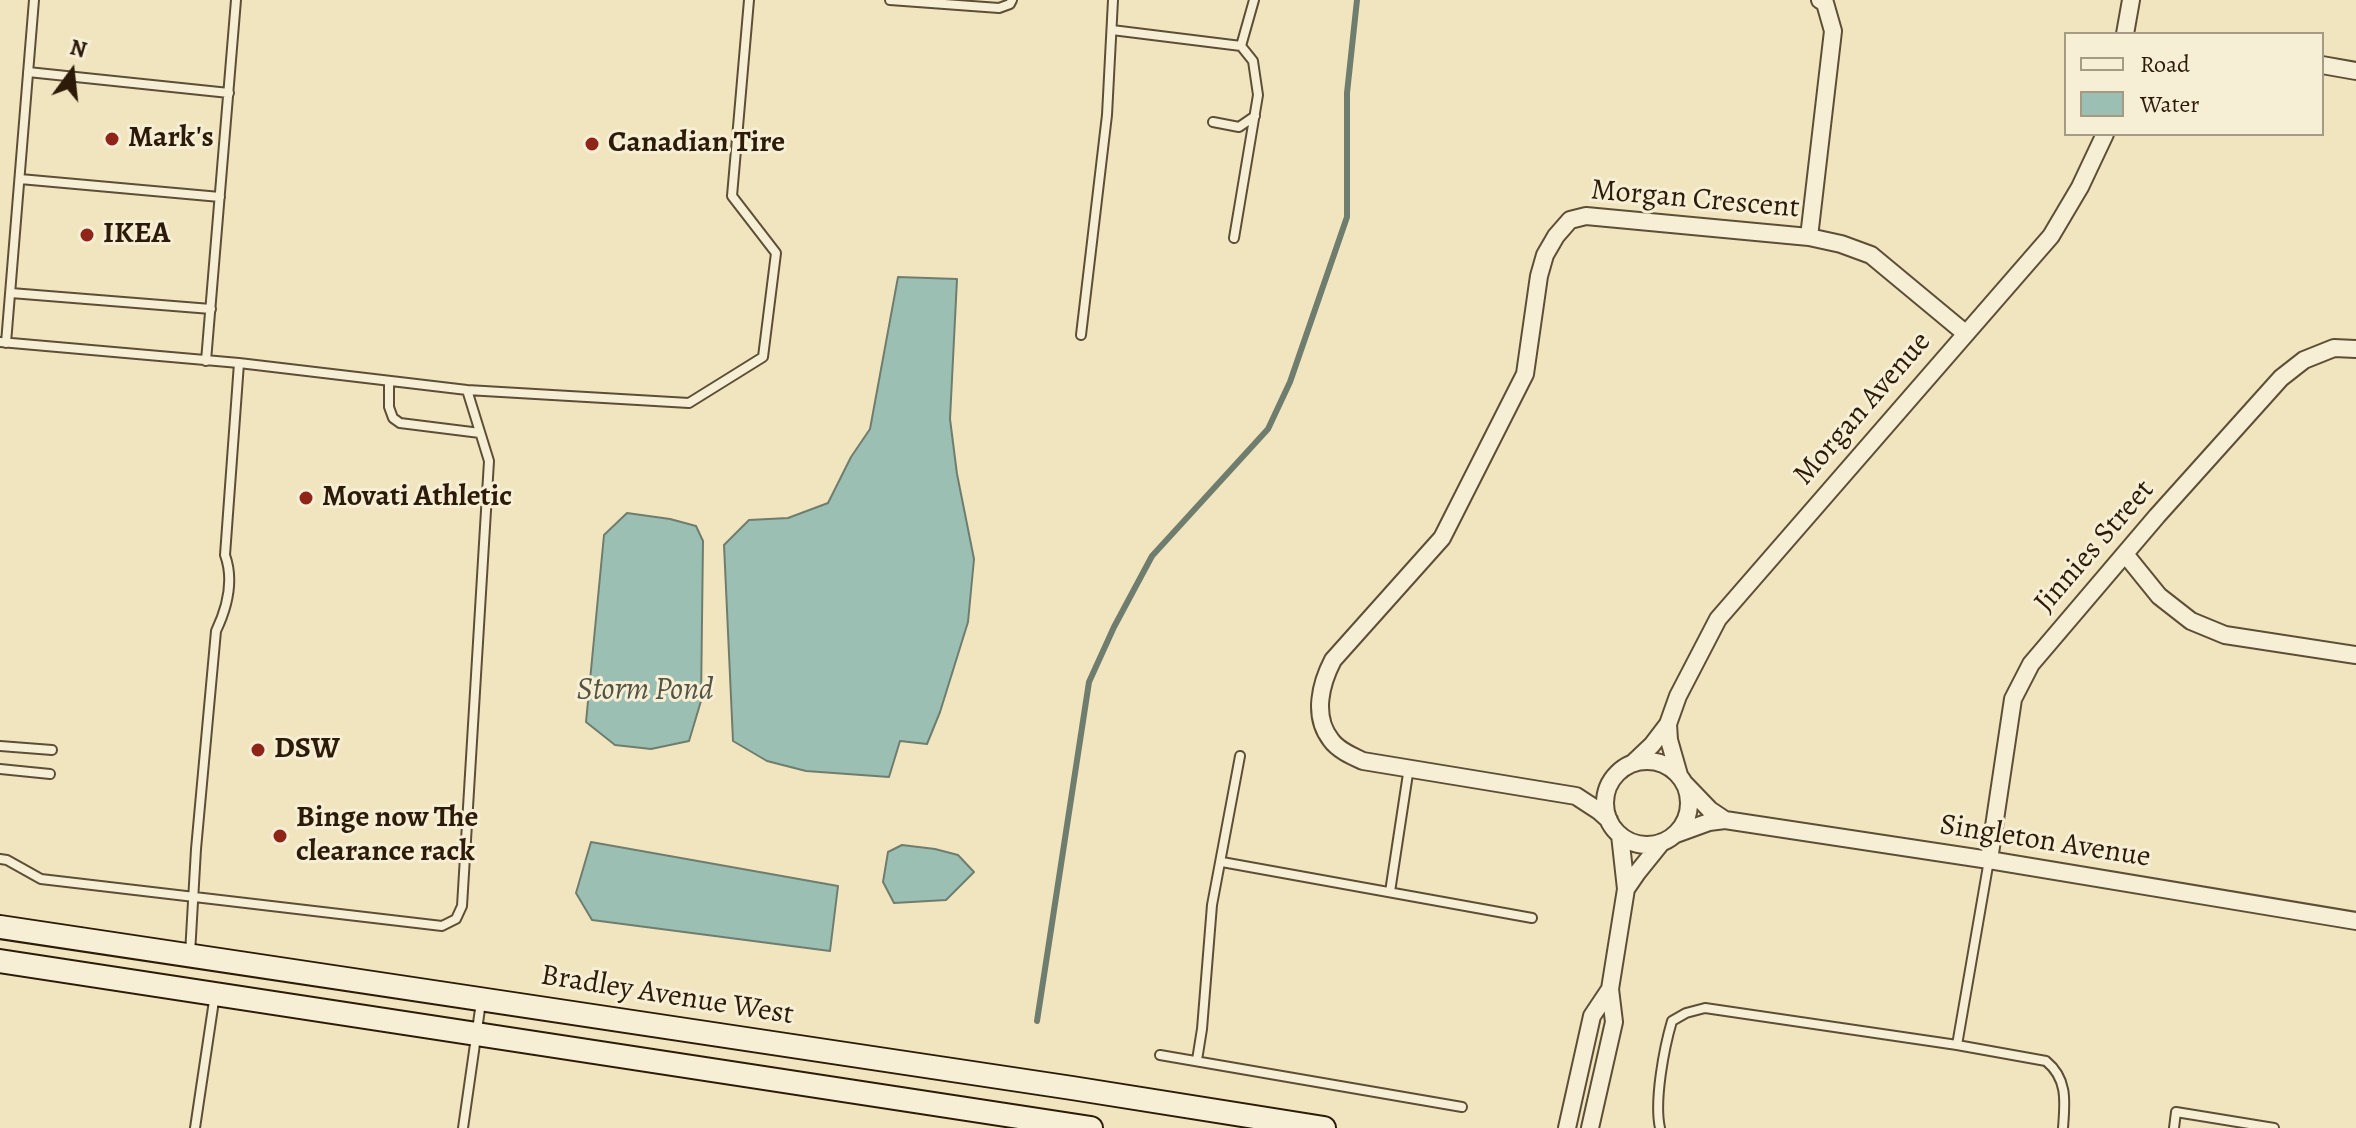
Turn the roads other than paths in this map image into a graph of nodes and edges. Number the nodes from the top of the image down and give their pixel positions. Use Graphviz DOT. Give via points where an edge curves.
graph roads {
  1 [pos="34,0"];
  2 [pos="236,0"];
  3 [pos="749,0"];
  4 [pos="890,0"];
  5 [pos="1012,0"];
  6 [pos="1113,0"];
  7 [pos="1254,0"];
  8 [pos="1820,0"];
  9 [pos="2131,0"];
  10 [pos="1112,30"];
  11 [pos="2126,32"];
  12 [pos="1241,46"];
  13 [pos="2324,65"];
  14 [pos="2356,71"];
  15 [pos="28,72"];
  16 [pos="229,93"];
  17 [pos="1255,116"];
  18 [pos="1213,122"];
  19 [pos="2104,136"];
  20 [pos="20,179"];
  21 [pos="220,197"];
  22 [pos="1809,237"];
  23 [pos="1234,238"];
  24 [pos="11,293"];
  25 [pos="211,309"];
  26 [pos="1965,333"];
  27 [pos="1081,335"];
  28 [pos="3,342"];
  29 [pos="2356,349"];
  30 [pos="206,361"];
  31 [pos="239,363"];
  32 [pos="389,381"];
  33 [pos="467,390"];
  34 [pos="480,433"];
  35 [pos="2125,554"];
  36 [pos="2356,655"];
  37 [pos="1668,724"];
  38 [pos="0,746"];
  39 [pos="52,750"];
  40 [pos="1240,756"];
  41 [pos="1633,763"];
  42 [pos="1409,767"];
  43 [pos="0,769"];
  44 [pos="50,774"];
  45 [pos="1614,777"];
  46 [pos="1682,780"];
  47 [pos="1576,796"];
  48 [pos="1609,820"];
  49 [pos="1725,820"];
  50 [pos="1620,835"];
  51 [pos="1669,838"];
  52 [pos="0,859"];
  53 [pos="1989,860"];
  54 [pos="1222,862"];
  55 [pos="1626,889"];
  56 [pos="1390,892"];
  57 [pos="195,897"];
  58 [pos="1532,918"];
  59 [pos="2356,921"];
  60 [pos="0,927"];
  61 [pos="190,955"];
  62 [pos="0,961"];
  63 [pos="1610,989"];
  64 [pos="215,992"];
  65 [pos="481,999"];
  66 [pos="476,1033"];
  67 [pos="1957,1045"];
  68 [pos="1160,1055"];
  69 [pos="1197,1060"];
  70 [pos="1462,1107"];
  71 [pos="195,1128"];
  72 [pos="463,1128"];
  73 [pos="1091,1128"];
  74 [pos="1324,1128"];
  75 [pos="1567,1128"];
  76 [pos="1590,1128"];
  77 [pos="1660,1128"];
  78 [pos="2063,1128"];
  79 [pos="2174,1128"];
  80 [pos="2274,1128"];
  1 -- 15 [label="lane"];
  2 -- 16 [label="lane"];
  3 -- 33 [label="lane" via="732,196 776,253 763,357 689,403"];
  4 -- 5 [label="lane" via="999,8"];
  6 -- 10 [label="lane"];
  7 -- 12 [label="lane"];
  8 -- 22 [label="street" via="1833,31"];
  9 -- 11 [label="street"];
  10 -- 12 [label="lane"];
  10 -- 27 [label="lane"];
  12 -- 17 [label="lane" via="1253,61"];
  13 -- 14 [label="street"];
  15 -- 16 [label="lane"];
  15 -- 20 [label="lane"];
  16 -- 21 [label="lane"];
  17 -- 18 [label="lane" via="1239,127"];
  17 -- 23 [label="lane"];
  19 -- 26 [label="street, Morgan Avenue" via="2051,236"];
  20 -- 21 [label="lane"];
  20 -- 24 [label="lane"];
  21 -- 25 [label="lane"];
  22 -- 26 [label="street, Morgan Crescent" via="1871,255"];
  22 -- 42 [label="street, Morgan Crescent" via="1586,216 1570,220 1556,236 1539,276 1525,374 1442,538 1333,660 1325,676 1320,707 1330,740 1363,761"];
  24 -- 25 [label="lane"];
  24 -- 28 [label="lane"];
  25 -- 30 [label="lane"];
  26 -- 37 [label="street, Morgan Avenue" via="1718,619"];
  28 -- 30 [label="lane"];
  29 -- 35 [label="street, Jinnies Street" via="2334,348 2304,360 2281,378"];
  30 -- 31 [label="lane"];
  31 -- 32 [label="lane"];
  31 -- 57 [label="lane" via="225,555 229,579 226,610 216,631"];
  32 -- 33 [label="lane"];
  32 -- 34 [label="lane" via="389,407 400,423"];
  33 -- 34 [label="lane"];
  34 -- 57 [label="lane" via="489,461 462,906 456,919 442,926"];
  35 -- 36 [label="street" via="2159,596 2191,621 2225,635"];
  35 -- 53 [label="street, Jinnies Street" via="2031,664 2013,699"];
  37 -- 41 [label="street, Morgan Avenue"];
  37 -- 46 [label="street"];
  38 -- 39 [label="lane"];
  40 -- 54 [label="lane"];
  41 -- 45 [label="street"];
  41 -- 46 [label="street" via="1658,762"];
  42 -- 47 [label="street, Morgan Crescent"];
  42 -- 56 [label="lane"];
  43 -- 44 [label="lane"];
  45 -- 47 [label="street"];
  45 -- 48 [label="street" via="1606,793"];
  46 -- 49 [label="street"];
  46 -- 51 [label="street" via="1688,794 1687,816"];
  47 -- 48 [label="street, Morgan Crescent"];
  48 -- 50 [label="street"];
  49 -- 51 [label="street, Singleton Avenue"];
  49 -- 53 [label="street, Singleton Avenue"];
  50 -- 51 [label="street" via="1640,844"];
  50 -- 55 [label="street"];
  51 -- 55 [label="street"];
  52 -- 57 [label="lane" via="41,879"];
  53 -- 59 [label="street, Singleton Avenue"];
  53 -- 67 [label="lane"];
  54 -- 56 [label="lane"];
  54 -- 69 [label="lane" via="1212,905"];
  55 -- 63 [label="street"];
  56 -- 58 [label="lane"];
  57 -- 61 [label="lane"];
  60 -- 61 [label="main road, Bradley Avenue West"];
  61 -- 65 [label="main road, Bradley Avenue West"];
  62 -- 64 [label="main road"];
  63 -- 75 [label="street" via="1592,1016"];
  63 -- 76 [label="street" via="1614,1022"];
  64 -- 66 [label="main road"];
  64 -- 71 [label="lane"];
  65 -- 66 [label="lane"];
  65 -- 74 [label="main road, Bradley Avenue West"];
  66 -- 72 [label="lane"];
  66 -- 73 [label="main road"];
  67 -- 77 [label="lane" via="1729,1010 1686,1013 1672,1021 1667,1039 1657,1114"];
  67 -- 78 [label="lane" via="2046,1061 2057,1070 2063,1088"];
  68 -- 69 [label="lane"];
  69 -- 70 [label="lane"];
  79 -- 80 [label="lane" via="2176,1112"];
}
